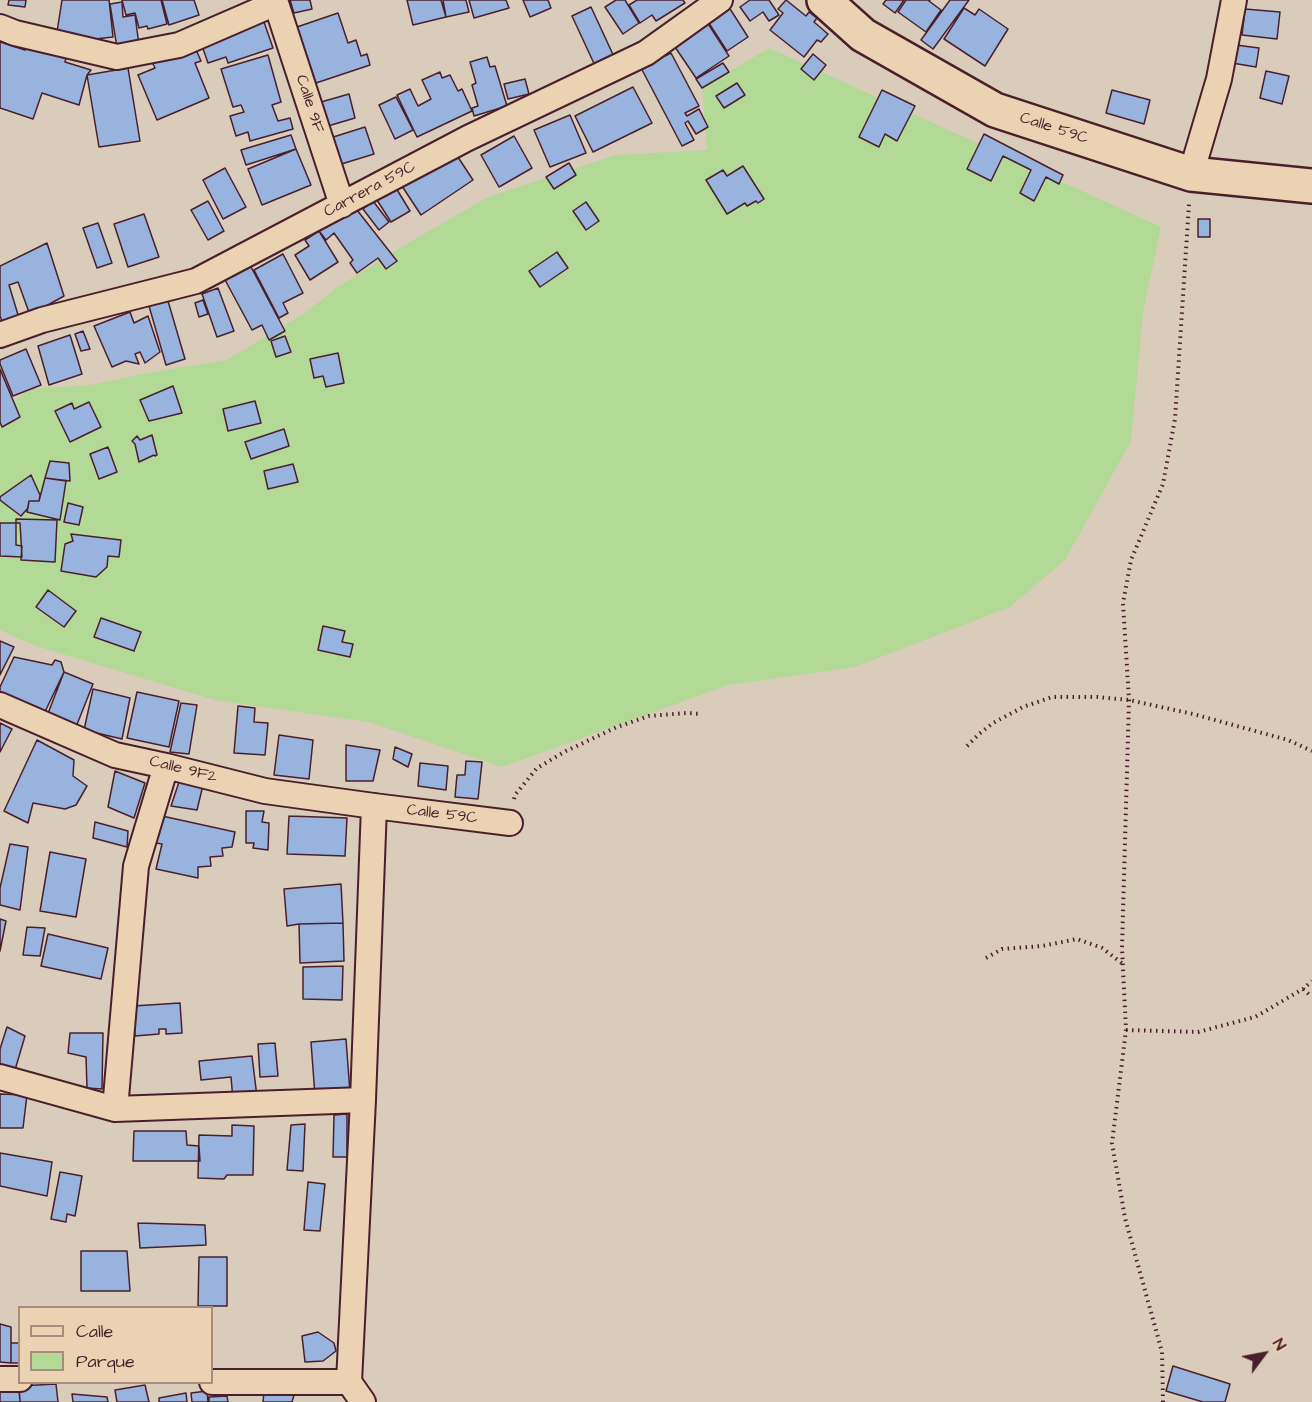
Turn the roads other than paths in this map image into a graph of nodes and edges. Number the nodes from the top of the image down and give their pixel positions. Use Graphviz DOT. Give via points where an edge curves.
graph roads {
  1 [pos="720,0"];
  2 [pos="824,0"];
  3 [pos="1234,0"];
  4 [pos="275,2"];
  5 [pos="0,27"];
  6 [pos="1191,174"];
  7 [pos="1312,186"];
  8 [pos="342,205"];
  9 [pos="0,335"];
  10 [pos="0,705"];
  11 [pos="166,766"];
  12 [pos="374,807"];
  13 [pos="510,823"];
  14 [pos="0,1077"];
  15 [pos="363,1100"];
  16 [pos="115,1109"];
  17 [pos="0,1379"];
  18 [pos="18,1379"];
  19 [pos="213,1382"];
  20 [pos="356,1392"];
  1 -- 8 [label="street, Carrera 59C" via="646,53 468,138"];
  2 -- 6 [label="street, Calle 59C" via="863,35 996,110"];
  3 -- 6 [label="street" via="1219,79"];
  4 -- 5 [label="street" via="178,45 117,57"];
  4 -- 8 [label="street, Calle 9F"];
  6 -- 7 [label="street, Calle 59C"];
  8 -- 9 [label="street, Carrera 59C" via="196,281 42,320"];
  10 -- 11 [label="street, Calle 9F2" via="115,755"];
  11 -- 12 [label="street, Calle 9F2" via="265,791"];
  11 -- 16 [label="street" via="136,866"];
  12 -- 13 [label="street, Calle 59C"];
  12 -- 15 [label="street"];
  14 -- 16 [label="street"];
  15 -- 16 [label="street"];
  15 -- 20 [label="street"];
  17 -- 18 [label="street"];
  19 -- 20 [label="street"];
}
